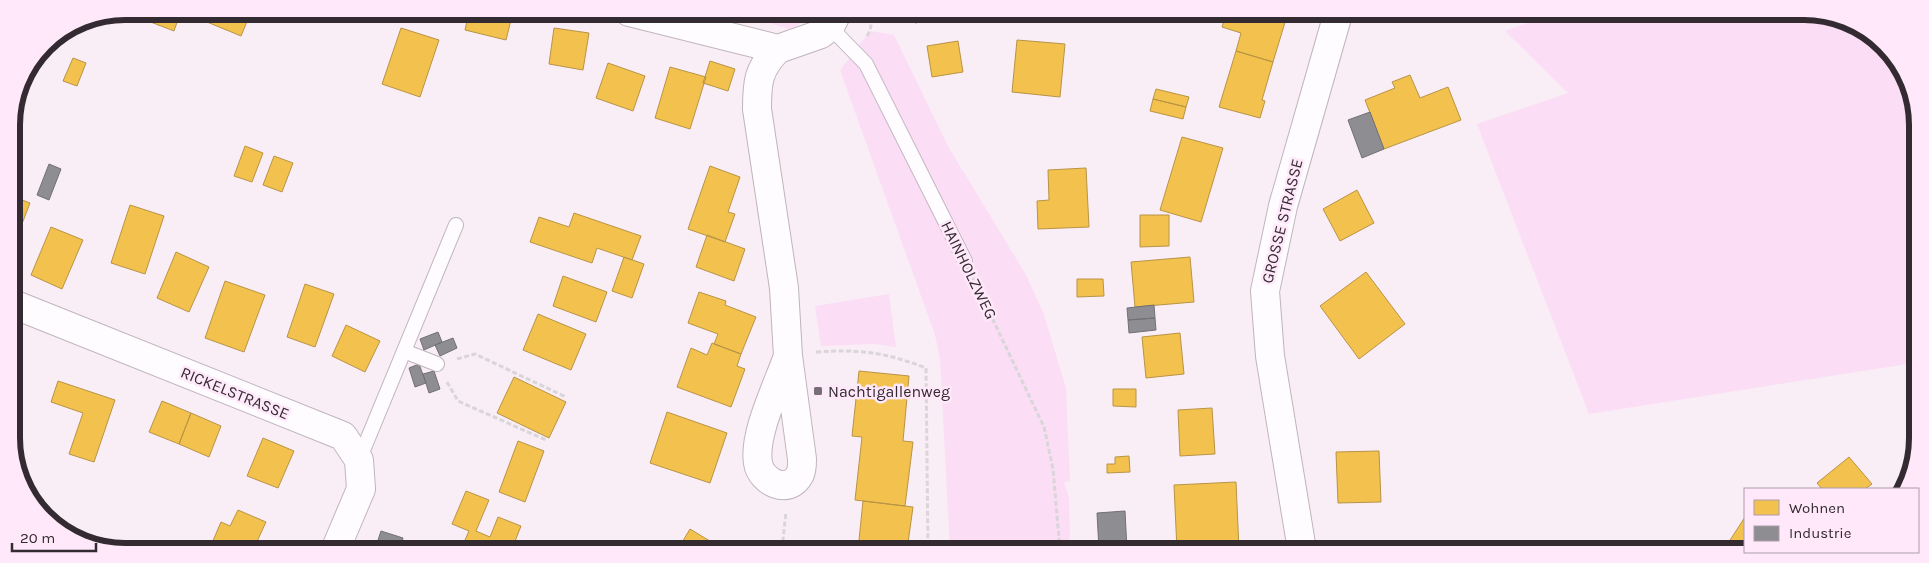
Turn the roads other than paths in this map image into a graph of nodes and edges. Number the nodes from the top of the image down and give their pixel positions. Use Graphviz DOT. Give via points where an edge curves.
graph roads {
  1 [pos="662,20"];
  2 [pos="833,20"];
  3 [pos="1336,20"];
  4 [pos="778,48"];
  5 [pos="456,225"];
  6 [pos="965,261"];
  7 [pos="20,307"];
  8 [pos="404,351"];
  9 [pos="788,356"];
  10 [pos="437,364"];
  11 [pos="359,460"];
  12 [pos="338,543"];
  13 [pos="1301,543"];
  1 -- 4 [label="street"];
  2 -- 4 [label="street" via="821,34"];
  2 -- 6 [label="lane, HAINHOLZWEG" via="866,64"];
  3 -- 13 [label="street, GROSSE STRASSE" via="1283,206 1265,291 1270,356"];
  4 -- 9 [label="street" via="764,62 757,83 757,109 784,288"];
  5 -- 8 [label="lane"];
  7 -- 11 [label="street, RICKELSTRASSE" via="343,436"];
  8 -- 10 [label="lane"];
  8 -- 11 [label="lane"];
  9 -- 9 [label="street" via="758,451 762,475 771,484 787,484 800,474 802,459"];
  11 -- 12 [label="street" via="360,489"];
}
